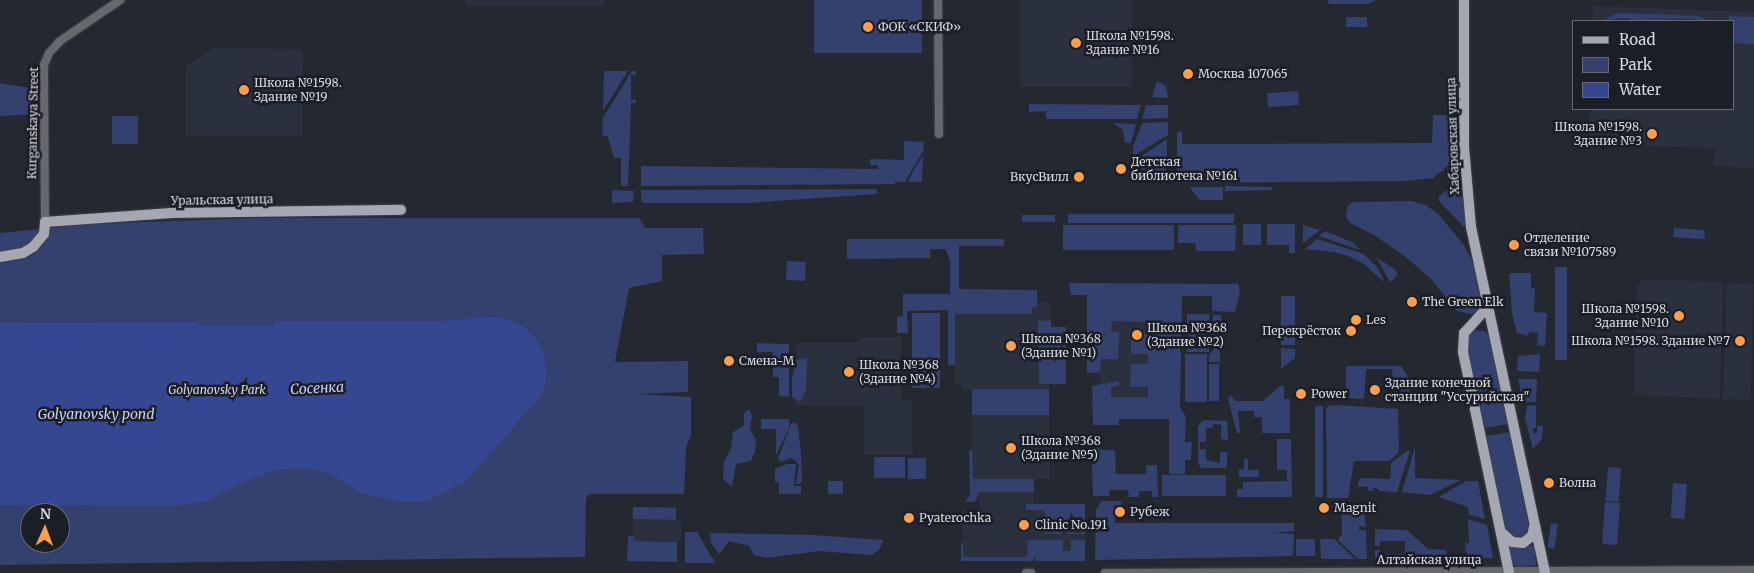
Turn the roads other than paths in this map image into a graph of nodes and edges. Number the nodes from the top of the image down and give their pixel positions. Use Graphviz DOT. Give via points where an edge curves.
graph roads {
  1 [pos="120,0"];
  2 [pos="938,0"];
  3 [pos="1464,0"];
  4 [pos="938,134"];
  5 [pos="401,210"];
  6 [pos="45,222"];
  7 [pos="0,257"];
  8 [pos="1487,300"];
  9 [pos="1471,325"];
  10 [pos="1494,336"];
  11 [pos="1534,526"];
  12 [pos="1500,531"];
  13 [pos="1754,570"];
  14 [pos="1509,572"];
  15 [pos="1544,572"];
  16 [pos="1026,573"];
  17 [pos="1031,573"];
  18 [pos="1105,573"];
  1 -- 6 [label="street, Kurganskaya Street" via="60,41 44,65"];
  2 -- 4 [label="street"];
  3 -- 8 [label="main road, Хабаровская улица" via="1465,168 1471,227"];
  5 -- 6 [label="main road, Уральская улица" via="172,213"];
  6 -- 7 [label="main road" via="44,234 33,247 23,253"];
  8 -- 9 [label="main road" via="1484,311"];
  8 -- 10 [label="main road, Хабаровская улица"];
  9 -- 10 [label="main road" via="1489,328"];
  9 -- 12 [label="main road" via="1464,333 1463,352"];
  10 -- 11 [label="main road, Хабаровская улица"];
  11 -- 12 [label="main road" via="1532,536 1523,543 1506,540"];
  11 -- 15 [label="main road, Хабаровская улица"];
  12 -- 14 [label="main road"];
  13 -- 15 [label="street, Алтайская улица"];
  14 -- 15 [label="street, Алтайская улица"];
  14 -- 18 [label="street, Алтайская улица"];
  16 -- 17 [label="street"];
}
